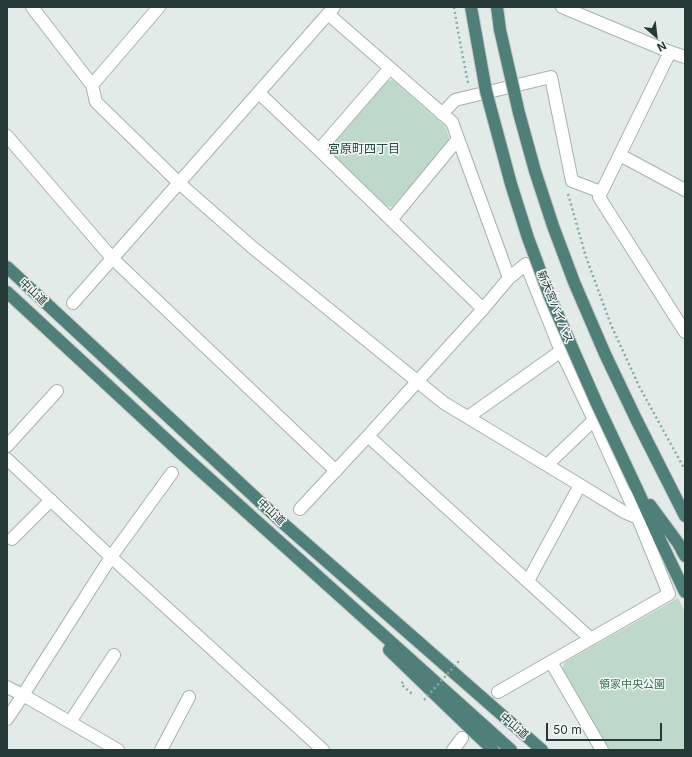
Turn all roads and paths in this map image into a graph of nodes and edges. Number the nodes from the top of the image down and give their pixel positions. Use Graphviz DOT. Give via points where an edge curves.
graph roads {
  1 [pos="32,7"];
  2 [pos="159,7"];
  3 [pos="454,7"];
  4 [pos="471,7"];
  5 [pos="497,7"];
  6 [pos="562,7"];
  7 [pos="331,10"];
  8 [pos="670,52"];
  9 [pos="685,57"];
  10 [pos="390,68"];
  11 [pos="92,85"];
  12 [pos="259,93"];
  13 [pos="471,96"];
  14 [pos="442,114"];
  15 [pos="7,136"];
  16 [pos="458,139"];
  17 [pos="319,150"];
  18 [pos="620,155"];
  19 [pos="179,183"];
  20 [pos="566,187"];
  21 [pos="685,190"];
  22 [pos="601,192"];
  23 [pos="391,220"];
  24 [pos="112,258"];
  25 [pos="7,267"];
  26 [pos="509,278"];
  27 [pos="7,292"];
  28 [pos="73,303"];
  29 [pos="482,309"];
  30 [pos="685,332"];
  31 [pos="562,351"];
  32 [pos="418,381"];
  33 [pos="57,391"];
  34 [pos="468,417"];
  35 [pos="594,420"];
  36 [pos="637,421"];
  37 [pos="368,436"];
  38 [pos="7,446"];
  39 [pos="7,459"];
  40 [pos="547,465"];
  41 [pos="685,470"];
  42 [pos="336,471"];
  43 [pos="172,472"];
  44 [pos="580,485"];
  45 [pos="636,487"];
  46 [pos="51,500"];
  47 [pos="685,502"];
  48 [pos="300,509"];
  49 [pos="685,516"];
  50 [pos="638,518"];
  51 [pos="12,538"];
  52 [pos="685,556"];
  53 [pos="111,557"];
  54 [pos="528,581"];
  55 [pos="325,582"];
  56 [pos="685,592"];
  57 [pos="591,639"];
  58 [pos="114,655"];
  59 [pos="459,661"];
  60 [pos="552,662"];
  61 [pos="7,687"];
  62 [pos="498,692"];
  63 [pos="23,695"];
  64 [pos="189,697"];
  65 [pos="424,700"];
  66 [pos="7,719"];
  67 [pos="70,722"];
  68 [pos="462,738"];
  69 [pos="118,750"];
  70 [pos="161,750"];
  71 [pos="323,750"];
  72 [pos="453,750"];
  73 [pos="493,750"];
  74 [pos="511,750"];
  75 [pos="542,750"];
  76 [pos="602,750"];
  1 -- 11 [label="street"];
  2 -- 11 [label="street"];
  3 -- 13 [label="path"];
  4 -- 45 [label="highway, 新大宮バイパス, bridge" via="486,91 528,238 550,297"];
  5 -- 36 [label="highway, bridge" via="519,113 553,226 605,354"];
  6 -- 8 [label="street"];
  7 -- 10 [label="street"];
  7 -- 12 [label="street"];
  8 -- 9 [label="street"];
  8 -- 18 [label="street"];
  10 -- 14 [label="street"];
  10 -- 17 [label="street"];
  11 -- 19 [label="street" via="96,102"];
  12 -- 17 [label="street"];
  12 -- 19 [label="street"];
  13 -- 14 [label="street" via="455,100"];
  13 -- 22 [label="street" via="551,77 572,181"];
  14 -- 16 [label="street" via="452,122"];
  15 -- 24 [label="street"];
  16 -- 23 [label="street"];
  16 -- 26 [label="street"];
  17 -- 23 [label="street"];
  18 -- 21 [label="street"];
  18 -- 22 [label="street"];
  19 -- 24 [label="street"];
  19 -- 32 [label="street" via="252,247"];
  20 -- 41 [label="path" via="586,258 611,325 639,386"];
  22 -- 30 [label="street" via="599,197"];
  23 -- 29 [label="street"];
  24 -- 28 [label="street"];
  24 -- 42 [label="street"];
  25 -- 75 [label="highway, 中山道" via="285,526"];
  26 -- 29 [label="street"];
  26 -- 31 [label="street" via="526,264"];
  27 -- 55 [label="highway, 中山道"];
  29 -- 32 [label="street"];
  31 -- 34 [label="street"];
  31 -- 35 [label="street"];
  32 -- 34 [label="street" via="444,403"];
  32 -- 37 [label="street"];
  33 -- 38 [label="street"];
  34 -- 40 [label="street"];
  35 -- 40 [label="street"];
  35 -- 50 [label="street"];
  36 -- 47 [label="highway"];
  36 -- 49 [label="highway"];
  37 -- 42 [label="street"];
  37 -- 54 [label="street"];
  39 -- 46 [label="street"];
  40 -- 44 [label="street"];
  42 -- 48 [label="street"];
  43 -- 53 [label="street"];
  44 -- 50 [label="street"];
  44 -- 54 [label="street"];
  45 -- 52 [label="highway"];
  45 -- 56 [label="highway, 新大宮バイパス"];
  46 -- 51 [label="street"];
  46 -- 53 [label="street"];
  50 -- 57 [label="street" via="669,594"];
  53 -- 63 [label="street"];
  53 -- 71 [label="street"];
  54 -- 57 [label="street"];
  55 -- 73 [label="highway" via="334,597"];
  55 -- 74 [label="highway, 中山道"];
  57 -- 60 [label="street"];
  58 -- 67 [label="street"];
  59 -- 65 [label="path, bridge"];
  60 -- 62 [label="street"];
  60 -- 76 [label="street"];
  61 -- 63 [label="street"];
  63 -- 66 [label="street"];
  63 -- 67 [label="street"];
  64 -- 70 [label="street"];
  67 -- 69 [label="street"];
  68 -- 72 [label="street"];
}
